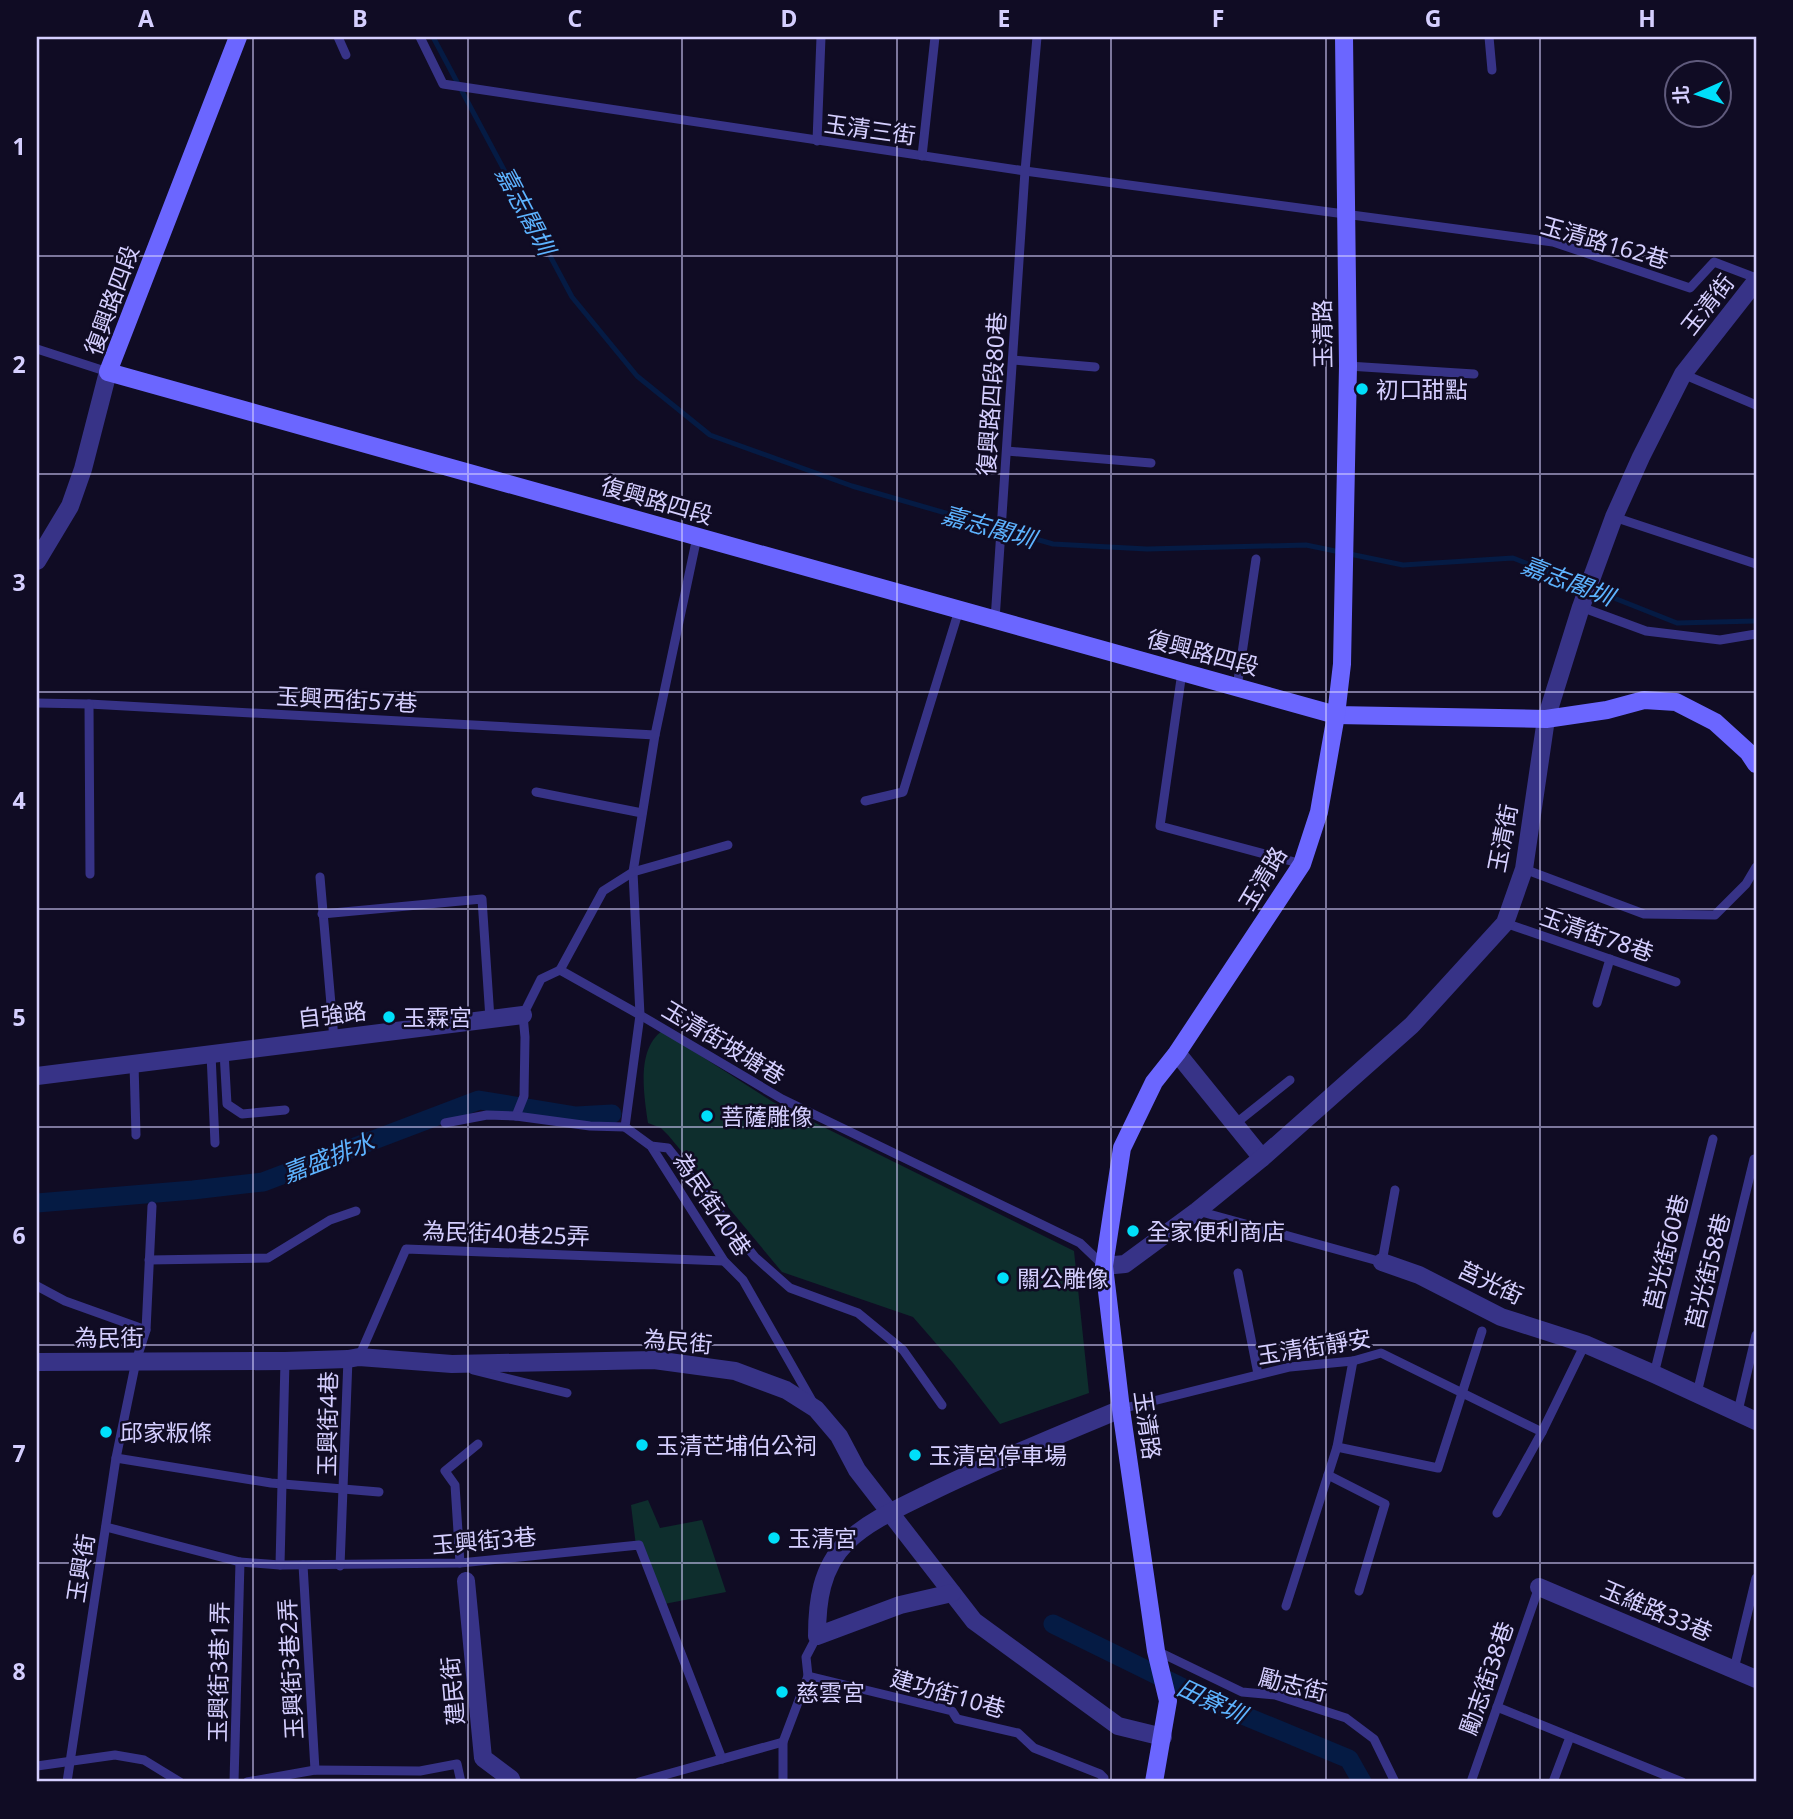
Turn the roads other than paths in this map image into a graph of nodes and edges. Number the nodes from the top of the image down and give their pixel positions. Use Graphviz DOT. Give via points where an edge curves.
graph roads {
  1 [pos="238,37"];
  2 [pos="338,37"];
  3 [pos="420,37"];
  4 [pos="821,37"];
  5 [pos="935,37"];
  6 [pos="1037,37"];
  7 [pos="1344,37"];
  8 [pos="1489,37"];
  9 [pos="346,55"];
  10 [pos="1492,70"];
  11 [pos="817,141"];
  12 [pos="922,156"];
  13 [pos="1025,171"];
  14 [pos="1345,215"];
  15 [pos="1756,279"];
  16 [pos="37,349"];
  17 [pos="1013,360"];
  18 [pos="1348,366"];
  19 [pos="1095,367"];
  20 [pos="108,372"];
  21 [pos="1474,374"];
  22 [pos="1683,374"];
  23 [pos="1756,405"];
  24 [pos="1007,451"];
  25 [pos="1151,463"];
  26 [pos="1614,517"];
  27 [pos="697,537"];
  28 [pos="1256,559"];
  29 [pos="37,561"];
  30 [pos="1756,564"];
  31 [pos="1581,607"];
  32 [pos="959,610"];
  33 [pos="995,620"];
  34 [pos="1756,634"];
  35 [pos="1182,672"];
  36 [pos="1237,687"];
  37 [pos="37,703"];
  38 [pos="89,704"];
  39 [pos="1336,715"];
  40 [pos="1546,719"];
  41 [pos="655,736"];
  42 [pos="1756,764"];
  43 [pos="536,792"];
  44 [pos="866,802"];
  45 [pos="642,813"];
  46 [pos="728,845"];
  47 [pos="1302,863"];
  48 [pos="1756,867"];
  49 [pos="1524,869"];
  50 [pos="633,872"];
  51 [pos="90,874"];
  52 [pos="320,877"];
  53 [pos="322,914"];
  54 [pos="1505,923"];
  55 [pos="1610,959"];
  56 [pos="560,970"];
  57 [pos="1676,982"];
  58 [pos="1597,1003"];
  59 [pos="640,1014"];
  60 [pos="523,1015"];
  61 [pos="490,1019"];
  62 [pos="334,1039"];
  63 [pos="217,1053"];
  64 [pos="1177,1053"];
  65 [pos="134,1064"];
  66 [pos="37,1076"];
  67 [pos="1290,1080"];
  68 [pos="285,1110"];
  69 [pos="516,1116"];
  70 [pos="445,1123"];
  71 [pos="1235,1124"];
  72 [pos="625,1126"];
  73 [pos="136,1135"];
  74 [pos="1713,1139"];
  75 [pos="215,1143"];
  76 [pos="651,1146"];
  77 [pos="1262,1158"];
  78 [pos="1754,1159"];
  79 [pos="1395,1190"];
  80 [pos="152,1206"];
  81 [pos="356,1211"];
  82 [pos="1197,1211"];
  83 [pos="149,1260"];
  84 [pos="724,1261"];
  85 [pos="1382,1262"];
  86 [pos="1104,1266"];
  87 [pos="1238,1273"];
  88 [pos="37,1286"];
  89 [pos="146,1330"];
  90 [pos="1482,1331"];
  91 [pos="1756,1335"];
  92 [pos="1585,1344"];
  93 [pos="353,1358"];
  94 [pos="136,1361"];
  95 [pos="285,1361"];
  96 [pos="37,1362"];
  97 [pos="1353,1362"];
  98 [pos="452,1364"];
  99 [pos="1258,1374"];
  100 [pos="1654,1374"];
  101 [pos="1460,1391"];
  102 [pos="566,1393"];
  103 [pos="1697,1393"];
  104 [pos="942,1405"];
  105 [pos="816,1409"];
  106 [pos="1121,1409"];
  107 [pos="1738,1411"];
  108 [pos="1756,1421"];
  109 [pos="1542,1432"];
  110 [pos="478,1444"];
  111 [pos="1337,1447"];
  112 [pos="116,1458"];
  113 [pos="1328,1475"];
  114 [pos="282,1485"];
  115 [pos="345,1489"];
  116 [pos="379,1493"];
  117 [pos="890,1512"];
  118 [pos="1497,1513"];
  119 [pos="106,1527"];
  120 [pos="240,1562"];
  121 [pos="460,1563"];
  122 [pos="280,1565"];
  123 [pos="303,1565"];
  124 [pos="340,1566"];
  125 [pos="1756,1578"];
  126 [pos="466,1581"];
  127 [pos="1538,1587"];
  128 [pos="1359,1591"];
  129 [pos="952,1593"];
  130 [pos="1286,1606"];
  131 [pos="817,1636"];
  132 [pos="1156,1651"];
  133 [pos="1734,1669"];
  134 [pos="808,1676"];
  135 [pos="1756,1679"];
  136 [pos="1497,1707"];
  137 [pos="1163,1737"];
  138 [pos="1570,1737"];
  139 [pos="783,1742"];
  140 [pos="722,1759"];
  141 [pos="69,1761"];
  142 [pos="37,1766"];
  143 [pos="315,1770"];
  144 [pos="1664,1779"];
  145 [pos="67,1782"];
  146 [pos="180,1782"];
  147 [pos="234,1782"];
  148 [pos="247,1782"];
  149 [pos="461,1782"];
  150 [pos="512,1782"];
  151 [pos="639,1782"];
  152 [pos="783,1782"];
  153 [pos="1103,1782"];
  154 [pos="1154,1782"];
  155 [pos="1395,1782"];
  156 [pos="1471,1782"];
  157 [pos="1553,1782"];
  158 [pos="1682,1782"];
  1 -- 20 [label="street, 復興路四段"];
  2 -- 9 [label="lane"];
  3 -- 11 [label="lane, 玉清三街" via="443,83"];
  4 -- 11 [label="lane"];
  5 -- 12 [label="lane"];
  6 -- 13 [label="lane, 復興路四段80巷"];
  7 -- 14 [label="street, 玉清路"];
  8 -- 10 [label="lane"];
  11 -- 12 [label="lane, 玉清三街"];
  12 -- 13 [label="lane, 玉清三街"];
  13 -- 14 [label="lane, 玉清三街"];
  13 -- 17 [label="lane, 復興路四段80巷"];
  14 -- 15 [label="lane, 玉清路162巷" via="1553,243 1690,288 1714,262"];
  14 -- 18 [label="street, 玉清路"];
  15 -- 22 [label="street, 玉清街"];
  16 -- 20 [label="lane"];
  17 -- 19 [label="lane"];
  17 -- 24 [label="lane, 復興路四段80巷"];
  18 -- 21 [label="lane"];
  18 -- 39 [label="street, 玉清路" via="1342,664"];
  20 -- 27 [label="street, 復興路四段"];
  20 -- 29 [label="street" via="70,506"];
  22 -- 23 [label="lane"];
  22 -- 26 [label="street, 玉清街"];
  24 -- 25 [label="lane"];
  24 -- 33 [label="lane, 復興路四段80巷"];
  26 -- 30 [label="lane"];
  26 -- 31 [label="street, 玉清街"];
  27 -- 32 [label="street, 復興路四段"];
  27 -- 41 [label="lane, 玉清街坡塘巷"];
  28 -- 36 [label="lane"];
  31 -- 34 [label="lane" via="1646,631 1720,640"];
  31 -- 40 [label="street, 玉清街"];
  32 -- 33 [label="street, 復興路四段"];
  32 -- 44 [label="lane" via="903,792"];
  33 -- 35 [label="street, 復興路四段"];
  35 -- 36 [label="street, 復興路四段"];
  35 -- 47 [label="lane" via="1160,826"];
  36 -- 39 [label="street, 復興路四段"];
  37 -- 38 [label="lane, 玉興西街57巷"];
  38 -- 41 [label="lane, 玉興西街57巷"];
  38 -- 51 [label="lane"];
  39 -- 40 [label="street, 復興路四段"];
  39 -- 47 [label="street, 玉清路" via="1319,812"];
  40 -- 42 [label="street, 復興路四段" via="1608,710 1644,699 1676,702 1715,722"];
  40 -- 49 [label="street, 玉清街"];
  41 -- 45 [label="lane, 玉清街坡塘巷"];
  43 -- 45 [label="lane"];
  45 -- 50 [label="lane, 玉清街坡塘巷"];
  46 -- 50 [label="lane"];
  47 -- 64 [label="street, 玉清路"];
  48 -- 49 [label="lane" via="1715,915 1644,914"];
  49 -- 54 [label="street, 玉清街"];
  50 -- 56 [label="lane" via="603,891"];
  50 -- 59 [label="lane, 玉清街坡塘巷"];
  52 -- 53 [label="lane"];
  53 -- 61 [label="lane" via="482,899"];
  53 -- 62 [label="lane"];
  54 -- 55 [label="lane, 玉清街78巷"];
  54 -- 77 [label="street, 玉清街" via="1412,1026"];
  55 -- 57 [label="lane, 玉清街78巷"];
  55 -- 58 [label="lane"];
  56 -- 59 [label="lane"];
  56 -- 60 [label="lane" via="541,979"];
  59 -- 72 [label="lane"];
  59 -- 86 [label="lane, 玉清街坡塘巷" via="782,1099 1080,1243"];
  60 -- 61 [label="street, 自強路"];
  60 -- 69 [label="lane" via="524,1096"];
  61 -- 62 [label="street, 自強路"];
  62 -- 63 [label="street, 自強路"];
  63 -- 65 [label="street, 自強路"];
  63 -- 68 [label="lane" via="227,1104 242,1114"];
  63 -- 75 [label="lane"];
  64 -- 71 [label="street"];
  64 -- 86 [label="street, 玉清路" via="1154,1082 1122,1148"];
  65 -- 66 [label="street, 自強路"];
  65 -- 73 [label="lane"];
  67 -- 71 [label="lane"];
  69 -- 70 [label="lane" via="487,1115"];
  69 -- 72 [label="lane"];
  71 -- 77 [label="street"];
  72 -- 76 [label="lane, 為民街40巷"];
  74 -- 100 [label="lane, 莒光街60巷"];
  76 -- 84 [label="lane, 為民街40巷"];
  76 -- 104 [label="lane" via="668,1148 755,1257 790,1288 858,1313 903,1350"];
  77 -- 82 [label="street, 玉清街"];
  78 -- 103 [label="lane, 莒光街58巷"];
  79 -- 85 [label="lane"];
  80 -- 83 [label="lane, 玉興街"];
  81 -- 83 [label="lane" via="330,1220 268,1258"];
  82 -- 85 [label="lane, 莒光街"];
  82 -- 86 [label="street, 玉清街" via="1125,1264"];
  83 -- 89 [label="lane, 玉興街"];
  84 -- 93 [label="lane, 為民街40巷25弄" via="405,1249"];
  84 -- 105 [label="lane, 為民街40巷" via="743,1280"];
  85 -- 92 [label="street, 莒光街" via="1501,1317"];
  86 -- 106 [label="street, 玉清路"];
  87 -- 99 [label="lane"];
  88 -- 89 [label="lane"];
  89 -- 94 [label="lane, 玉興街"];
  90 -- 101 [label="lane"];
  91 -- 107 [label="lane"];
  92 -- 100 [label="street, 莒光街"];
  92 -- 109 [label="lane"];
  93 -- 95 [label="street, 為民街"];
  93 -- 98 [label="street, 為民街"];
  93 -- 115 [label="lane, 玉興街4巷"];
  94 -- 95 [label="street, 為民街"];
  94 -- 96 [label="street, 為民街"];
  94 -- 112 [label="lane, 玉興街"];
  95 -- 114 [label="lane, 玉興街4巷"];
  97 -- 99 [label="lane, 玉清街靜安"];
  97 -- 101 [label="lane, 玉清街靜安" via="1381,1353"];
  97 -- 111 [label="lane"];
  98 -- 102 [label="lane"];
  98 -- 105 [label="street, 為民街" via="654,1360 735,1371 786,1390"];
  99 -- 106 [label="lane, 玉清街靜安"];
  100 -- 103 [label="street, 莒光街"];
  101 -- 109 [label="lane, 玉清街靜安"];
  101 -- 111 [label="lane" via="1438,1468"];
  103 -- 107 [label="street, 莒光街"];
  105 -- 117 [label="street, 為民街"];
  106 -- 117 [label="street" via="983,1466"];
  106 -- 132 [label="street, 玉清路"];
  107 -- 108 [label="street, 莒光街"];
  109 -- 118 [label="lane"];
  110 -- 121 [label="lane" via="445,1471 455,1485"];
  111 -- 113 [label="lane"];
  112 -- 114 [label="lane, 玉興街4巷"];
  112 -- 119 [label="lane, 玉興街"];
  113 -- 128 [label="lane" via="1385,1504"];
  113 -- 130 [label="lane"];
  114 -- 115 [label="lane, 玉興街4巷"];
  114 -- 122 [label="lane, 玉興街4巷"];
  115 -- 116 [label="lane, 玉興街4巷"];
  115 -- 124 [label="lane, 玉興街4巷"];
  117 -- 129 [label="street, 為民街"];
  117 -- 131 [label="street" via="848,1541 831,1565 820,1588"];
  119 -- 120 [label="lane, 玉興街3巷"];
  119 -- 141 [label="lane, 玉興街"];
  120 -- 122 [label="lane, 玉興街3巷"];
  120 -- 147 [label="lane, 玉興街3巷1弄"];
  121 -- 124 [label="lane, 玉興街3巷"];
  121 -- 140 [label="lane, 玉興街3巷" via="639,1545"];
  122 -- 123 [label="lane, 玉興街3巷"];
  123 -- 124 [label="lane, 玉興街3巷"];
  123 -- 143 [label="lane, 玉興街3巷2弄"];
  125 -- 133 [label="lane"];
  126 -- 150 [label="street, 建民街" via="483,1758"];
  127 -- 133 [label="street, 玉維路33巷"];
  127 -- 136 [label="lane, 勵志街38巷"];
  129 -- 131 [label="street" via="900,1605"];
  129 -- 137 [label="street, 為民街" via="974,1621 1118,1726"];
  131 -- 134 [label="lane" via="806,1657"];
  132 -- 137 [label="street, 玉清路" via="1168,1701"];
  132 -- 155 [label="lane, 勵志街" via="1242,1692 1275,1695 1346,1718 1374,1739"];
  133 -- 135 [label="street, 玉維路33巷"];
  134 -- 139 [label="lane"];
  134 -- 153 [label="lane, 建功街10巷" via="952,1711 957,1719 1018,1733 1034,1748 1100,1774"];
  136 -- 138 [label="lane"];
  136 -- 156 [label="lane, 勵志街38巷"];
  137 -- 154 [label="street"];
  138 -- 144 [label="lane"];
  138 -- 157 [label="lane"];
  139 -- 140 [label="lane"];
  139 -- 152 [label="lane"];
  140 -- 151 [label="lane"];
  141 -- 142 [label="lane"];
  141 -- 145 [label="lane, 玉興街"];
  141 -- 146 [label="lane" via="115,1755 144,1760"];
  143 -- 148 [label="lane"];
  143 -- 149 [label="lane" via="420,1770 457,1764"];
  144 -- 158 [label="lane"];
}
